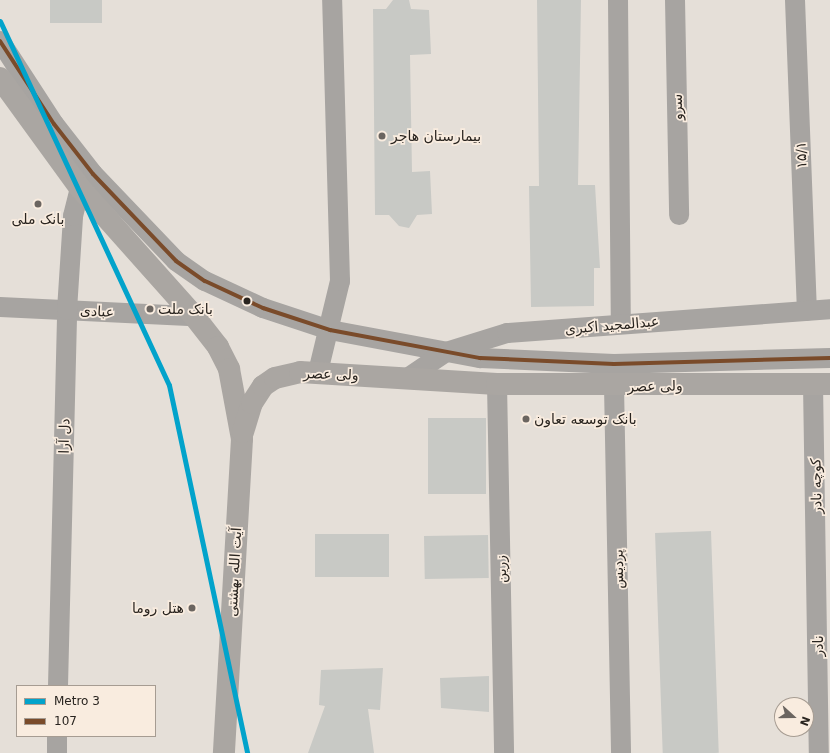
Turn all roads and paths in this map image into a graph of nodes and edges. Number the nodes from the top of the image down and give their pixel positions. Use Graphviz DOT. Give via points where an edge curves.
graph roads {
  1 [pos="332,0"];
  2 [pos="618,0"];
  3 [pos="676,0"];
  4 [pos="795,0"];
  5 [pos="0,41"];
  6 [pos="0,78"];
  7 [pos="80,188"];
  8 [pos="679,215"];
  9 [pos="0,307"];
  10 [pos="830,309"];
  11 [pos="67,310"];
  12 [pos="807,311"];
  13 [pos="194,316"];
  14 [pos="621,324"];
  15 [pos="446,352"];
  16 [pos="830,358"];
  17 [pos="318,372"];
  18 [pos="406,379"];
  19 [pos="497,384"];
  20 [pos="822,384"];
  21 [pos="614,386"];
  22 [pos="242,439"];
  23 [pos="824,587"];
  24 [pos="58,685"];
  25 [pos="57,737"];
  26 [pos="57,753"];
  27 [pos="224,753"];
  28 [pos="504,753"];
  29 [pos="622,753"];
  30 [pos="819,753"];
  1 -- 17 [label="street" via="340,281"];
  2 -- 14 [label="street"];
  3 -- 8 [label="street, سرو"];
  4 -- 12 [label="street, ۱۵/۱"];
  5 -- 15 [label="street" via="54,124 93,174 176,261 190,272 237,298 308,323"];
  6 -- 7 [label="main road"];
  7 -- 11 [label="street, دل آرا" via="73,216"];
  7 -- 13 [label="main road"];
  9 -- 11 [label="street, عبادی"];
  10 -- 12 [label="street, عبدالمجید اکبری"];
  11 -- 13 [label="street, عبادی"];
  11 -- 24 [label="street, دل آرا"];
  12 -- 14 [label="street, عبدالمجید اکبری"];
  13 -- 22 [label="main road" via="218,347 229,369"];
  14 -- 15 [label="street, عبدالمجید اکبری" via="507,333"];
  15 -- 16 [label="street" via="480,358 614,364"];
  15 -- 18 [label="street, عبدالمجید اکبری"];
  17 -- 18 [label="main road, ولی عصر"];
  17 -- 22 [label="main road, ولی عصر" via="290,374 263,386 252,404"];
  18 -- 19 [label="main road, ولی عصر"];
  19 -- 21 [label="main road, ولی عصر"];
  19 -- 28 [label="street, زرین"];
  20 -- 21 [label="main road, ولی عصر"];
  20 -- 23 [label="street, کوچه نادر"];
  21 -- 29 [label="street, پردیس"];
  22 -- 27 [label="main road, آیت الله بهشتی"];
  23 -- 30 [label="street, نادر"];
  25 -- 26 [label="street"];
}
